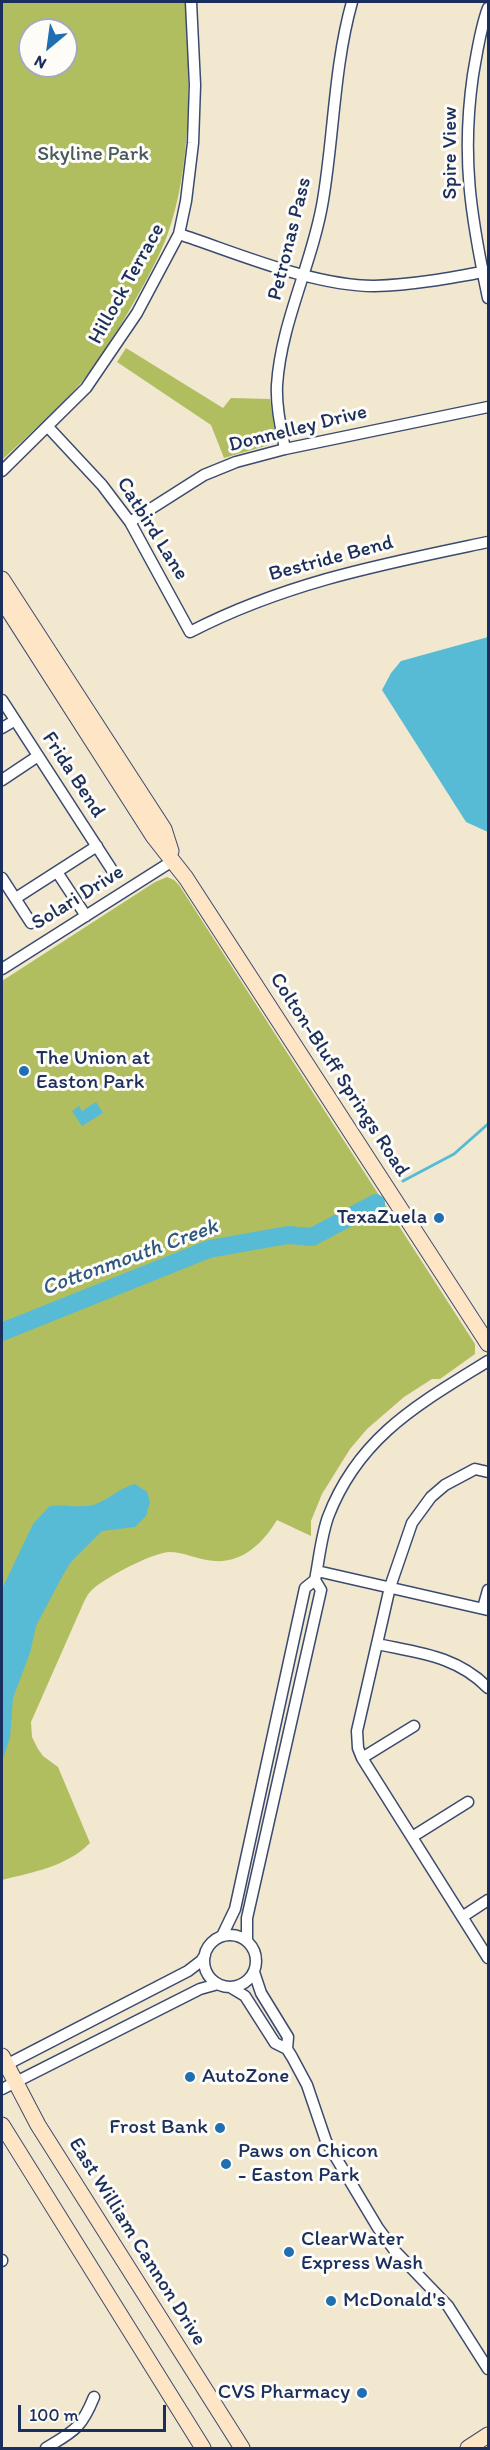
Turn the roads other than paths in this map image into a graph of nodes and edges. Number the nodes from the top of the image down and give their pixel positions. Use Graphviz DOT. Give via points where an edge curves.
graph roads {
  1 [pos="192,2"];
  2 [pos="352,2"];
  3 [pos="489,8"];
  4 [pos="179,234"];
  5 [pos="486,271"];
  6 [pos="304,275"];
  7 [pos="489,298"];
  8 [pos="489,407"];
  9 [pos="48,428"];
  10 [pos="285,449"];
  11 [pos="2,471"];
  12 [pos="130,522"];
  13 [pos="489,542"];
  14 [pos="2,579"];
  15 [pos="2,600"];
  16 [pos="190,632"];
  17 [pos="2,700"];
  18 [pos="14,720"];
  19 [pos="2,728"];
  20 [pos="38,756"];
  21 [pos="2,780"];
  22 [pos="96,846"];
  23 [pos="174,860"];
  24 [pos="112,870"];
  25 [pos="57,872"];
  26 [pos="2,878"];
  27 [pos="16,898"];
  28 [pos="86,916"];
  29 [pos="31,923"];
  30 [pos="2,969"];
  31 [pos="489,1344"];
  32 [pos="489,1362"];
  33 [pos="486,1471"];
  34 [pos="316,1575"];
  35 [pos="390,1587"];
  36 [pos="489,1590"];
  37 [pos="486,1609"];
  38 [pos="377,1644"];
  39 [pos="489,1688"];
  40 [pos="414,1726"];
  41 [pos="362,1758"];
  42 [pos="468,1802"];
  43 [pos="412,1838"];
  44 [pos="489,1900"];
  45 [pos="462,1917"];
  46 [pos="222,1936"];
  47 [pos="247,1941"];
  48 [pos="205,1955"];
  49 [pos="489,1958"];
  50 [pos="254,1972"];
  51 [pos="218,1984"];
  52 [pos="230,1987"];
  53 [pos="287,2049"];
  54 [pos="3,2062"];
  55 [pos="8,2086"];
  56 [pos="2,2125"];
  57 [pos="489,2370"];
  58 [pos="94,2397"];
  59 [pos="489,2435"];
  60 [pos="46,2448"];
  61 [pos="203,2448"];
  62 [pos="242,2448"];
  63 [pos="468,2448"];
  1 -- 4 [label="street, Hillock Terrace" via="193,143"];
  2 -- 6 [label="street, Petronas Pass" via="336,77 323,199"];
  3 -- 5 [label="street, Spire View" via="477,52 467,151 472,219"];
  4 -- 6 [label="street"];
  4 -- 9 [label="street, Hillock Terrace" via="106,361"];
  5 -- 6 [label="street" via="374,286"];
  5 -- 7 [label="street, Spire View"];
  6 -- 10 [label="street, Petronas Pass" via="277,385"];
  8 -- 10 [label="street, Donnelley Drive"];
  9 -- 11 [label="street, Hillock Terrace"];
  9 -- 12 [label="street, Catbird Lane" via="102,485"];
  10 -- 12 [label="street, Donnelley Drive" via="204,475"];
  12 -- 16 [label="street, Catbird Lane"];
  13 -- 16 [label="street, Bestride Bend" via="356,570 293,588"];
  14 -- 23 [label="street, Colton-Bluff Springs Road" via="164,829"];
  15 -- 23 [label="street, Colton-Bluff Springs Road" via="153,836"];
  17 -- 18 [label="street, Frida Bend"];
  18 -- 19 [label="street"];
  18 -- 20 [label="street, Frida Bend"];
  20 -- 21 [label="street"];
  20 -- 22 [label="street, Frida Bend"];
  22 -- 24 [label="street, Frida Bend"];
  22 -- 25 [label="street"];
  23 -- 28 [label="street, Solari Drive"];
  23 -- 31 [label="street, Colton-Bluff Springs Road"];
  25 -- 27 [label="street"];
  25 -- 28 [label="street"];
  26 -- 27 [label="street"];
  27 -- 29 [label="street"];
  28 -- 30 [label="street, Solari Drive"];
  32 -- 34 [label="street" via="412,1408 375,1440 335,1500"];
  33 -- 35 [label="street" via="470,1471 446,1485 420,1509"];
  34 -- 35 [label="street"];
  34 -- 46 [label="street" via="305,1586 235,1909"];
  34 -- 47 [label="street" via="321,1590 247,1918"];
  35 -- 37 [label="street"];
  35 -- 38 [label="street"];
  36 -- 37 [label="street"];
  38 -- 39 [label="street" via="450,1661 464,1667"];
  38 -- 41 [label="street" via="357,1731"];
  40 -- 41 [label="street"];
  41 -- 43 [label="street"];
  42 -- 43 [label="street"];
  43 -- 45 [label="street"];
  44 -- 45 [label="street"];
  45 -- 49 [label="street"];
  46 -- 47 [label="street" via="238,1936"];
  46 -- 48 [label="street" via="213,1941"];
  47 -- 50 [label="street" via="256,1957"];
  48 -- 51 [label="street" via="205,1970"];
  48 -- 54 [label="street" via="188,1971"];
  50 -- 52 [label="street" via="246,1982"];
  50 -- 53 [label="street" via="261,1993 288,2037"];
  51 -- 52 [label="street"];
  51 -- 55 [label="street" via="200,1989"];
  52 -- 53 [label="street" via="245,1996 275,2043"];
  53 -- 57 [label="street" via="307,2085 326,2140 378,2228 448,2306"];
  54 -- 55 [label="street, East William Cannon Drive"];
  55 -- 62 [label="street, East William Cannon Drive" via="39,2125"];
  56 -- 61 [label="street"];
  58 -- 60 [label="street" via="77,2429"];
  59 -- 63 [label="street"];
}
